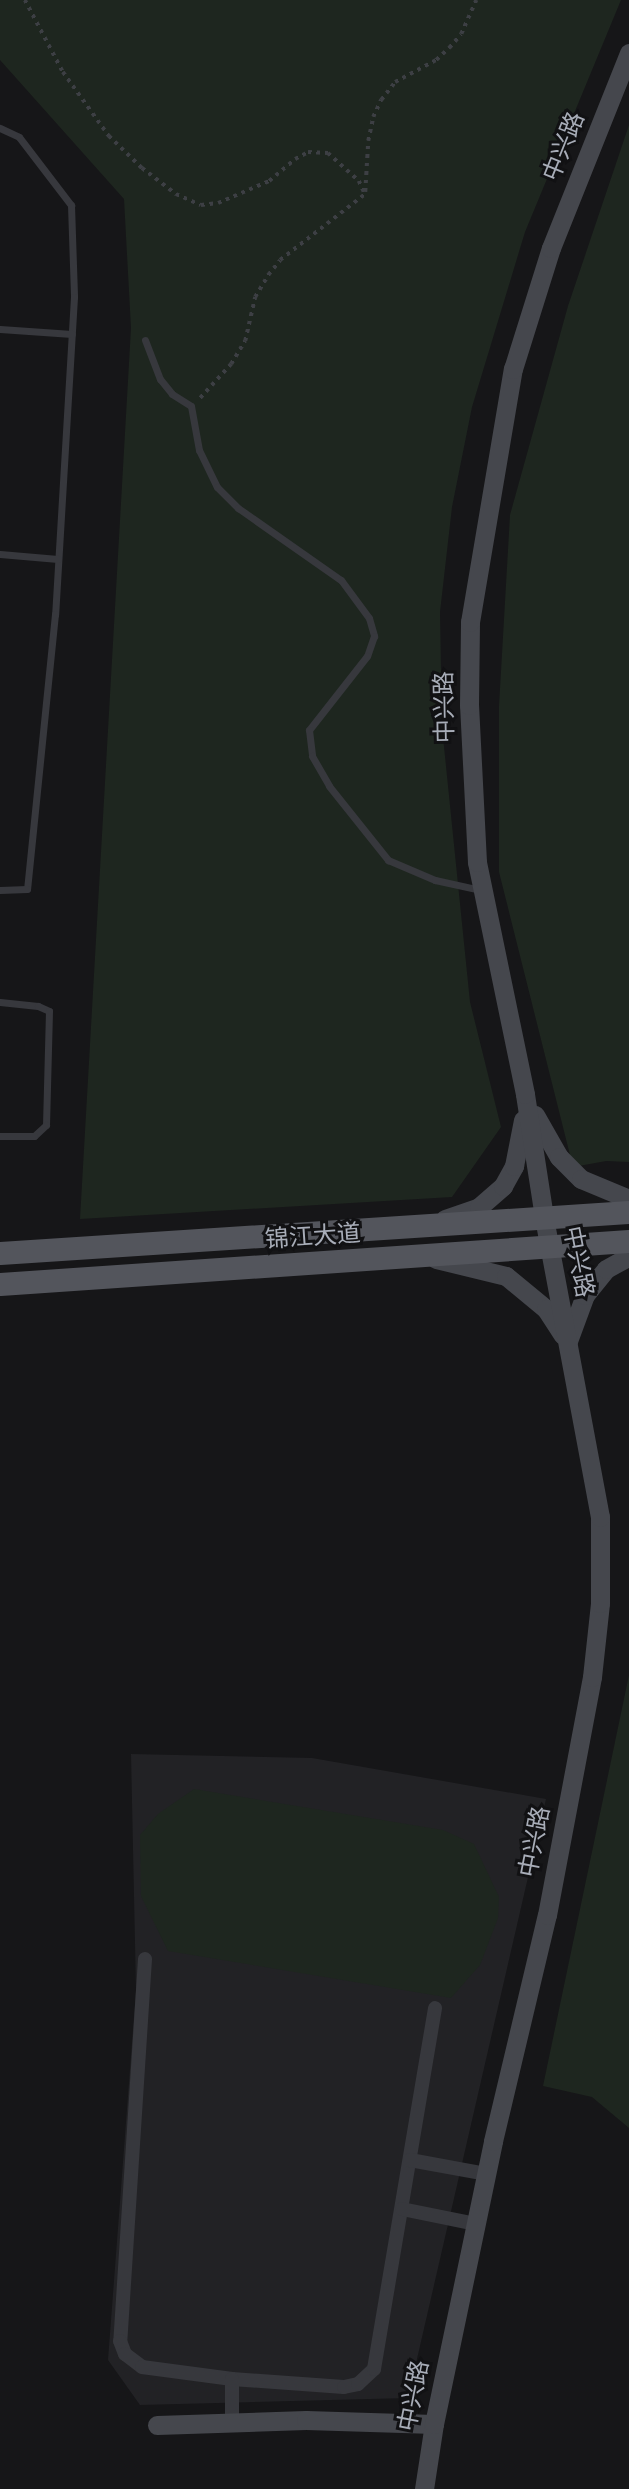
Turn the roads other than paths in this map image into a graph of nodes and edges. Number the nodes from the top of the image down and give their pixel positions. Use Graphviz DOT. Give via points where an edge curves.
graph roads {
  1 [pos="629,53"];
  2 [pos="0,128"];
  3 [pos="0,330"];
  4 [pos="72,334"];
  5 [pos="145,340"];
  6 [pos="0,554"];
  7 [pos="58,559"];
  8 [pos="0,890"];
  9 [pos="483,891"];
  10 [pos="0,1002"];
  11 [pos="526,1094"];
  12 [pos="0,1136"];
  13 [pos="629,1199"];
  14 [pos="629,1212"];
  15 [pos="544,1217"];
  16 [pos="427,1225"];
  17 [pos="629,1241"];
  18 [pos="550,1248"];
  19 [pos="0,1253"];
  20 [pos="426,1256"];
  21 [pos="629,1256"];
  22 [pos="0,1284"];
  23 [pos="568,1342"];
  24 [pos="145,1959"];
  25 [pos="435,2008"];
  26 [pos="410,2160"];
  27 [pos="486,2174"];
  28 [pos="402,2209"];
  29 [pos="476,2224"];
  30 [pos="232,2379"];
  31 [pos="232,2423"];
  32 [pos="434,2424"];
  33 [pos="157,2425"];
  34 [pos="424,2489"];
  1 -- 9 [label="main road, 中兴路" via="551,248 513,369 470,622 475,836"];
  2 -- 4 [label="lane" via="19,137 71,205"];
  3 -- 4 [label="lane"];
  4 -- 7 [label="lane"];
  5 -- 9 [label="lane" via="160,379 191,406 199,450 217,487 238,508 341,580 369,618 374,636 367,656 309,730 312,756 329,786 388,860 436,880"];
  6 -- 7 [label="lane"];
  7 -- 8 [label="lane" via="27,889"];
  9 -- 11 [label="main road, 中兴路"];
  10 -- 12 [label="lane" via="49,1011 46,1125 34,1136"];
  11 -- 13 [label="main road" via="542,1131 573,1172 599,1189"];
  11 -- 15 [label="main road, 中兴路"];
  11 -- 16 [label="main road" via="514,1166 503,1186 479,1207"];
  14 -- 15 [label="main road, 锦江大道"];
  15 -- 16 [label="main road, 锦江大道"];
  15 -- 18 [label="main road, 中兴路"];
  16 -- 19 [label="main road, 锦江大道"];
  17 -- 18 [label="main road, 锦江大道"];
  18 -- 20 [label="main road, 锦江大道"];
  18 -- 23 [label="main road, 中兴路"];
  20 -- 22 [label="main road, 锦江大道"];
  20 -- 23 [label="main road" via="506,1276 545,1309"];
  21 -- 23 [label="main road" via="606,1269 585,1294"];
  23 -- 27 [label="main road, 中兴路" via="600,1517 600,1603 592,1677 550,1902"];
  24 -- 30 [label="street" via="120,2341 125,2354 142,2367"];
  25 -- 26 [label="street"];
  26 -- 27 [label="street"];
  26 -- 28 [label="street"];
  27 -- 29 [label="main road, 中兴路"];
  28 -- 29 [label="street"];
  28 -- 30 [label="street" via="374,2368 358,2384 344,2387"];
  29 -- 32 [label="main road, 中兴路"];
  30 -- 31 [label="street"];
  31 -- 32 [label="main road"];
  31 -- 33 [label="main road"];
  32 -- 34 [label="main road, 中兴路"];
}
